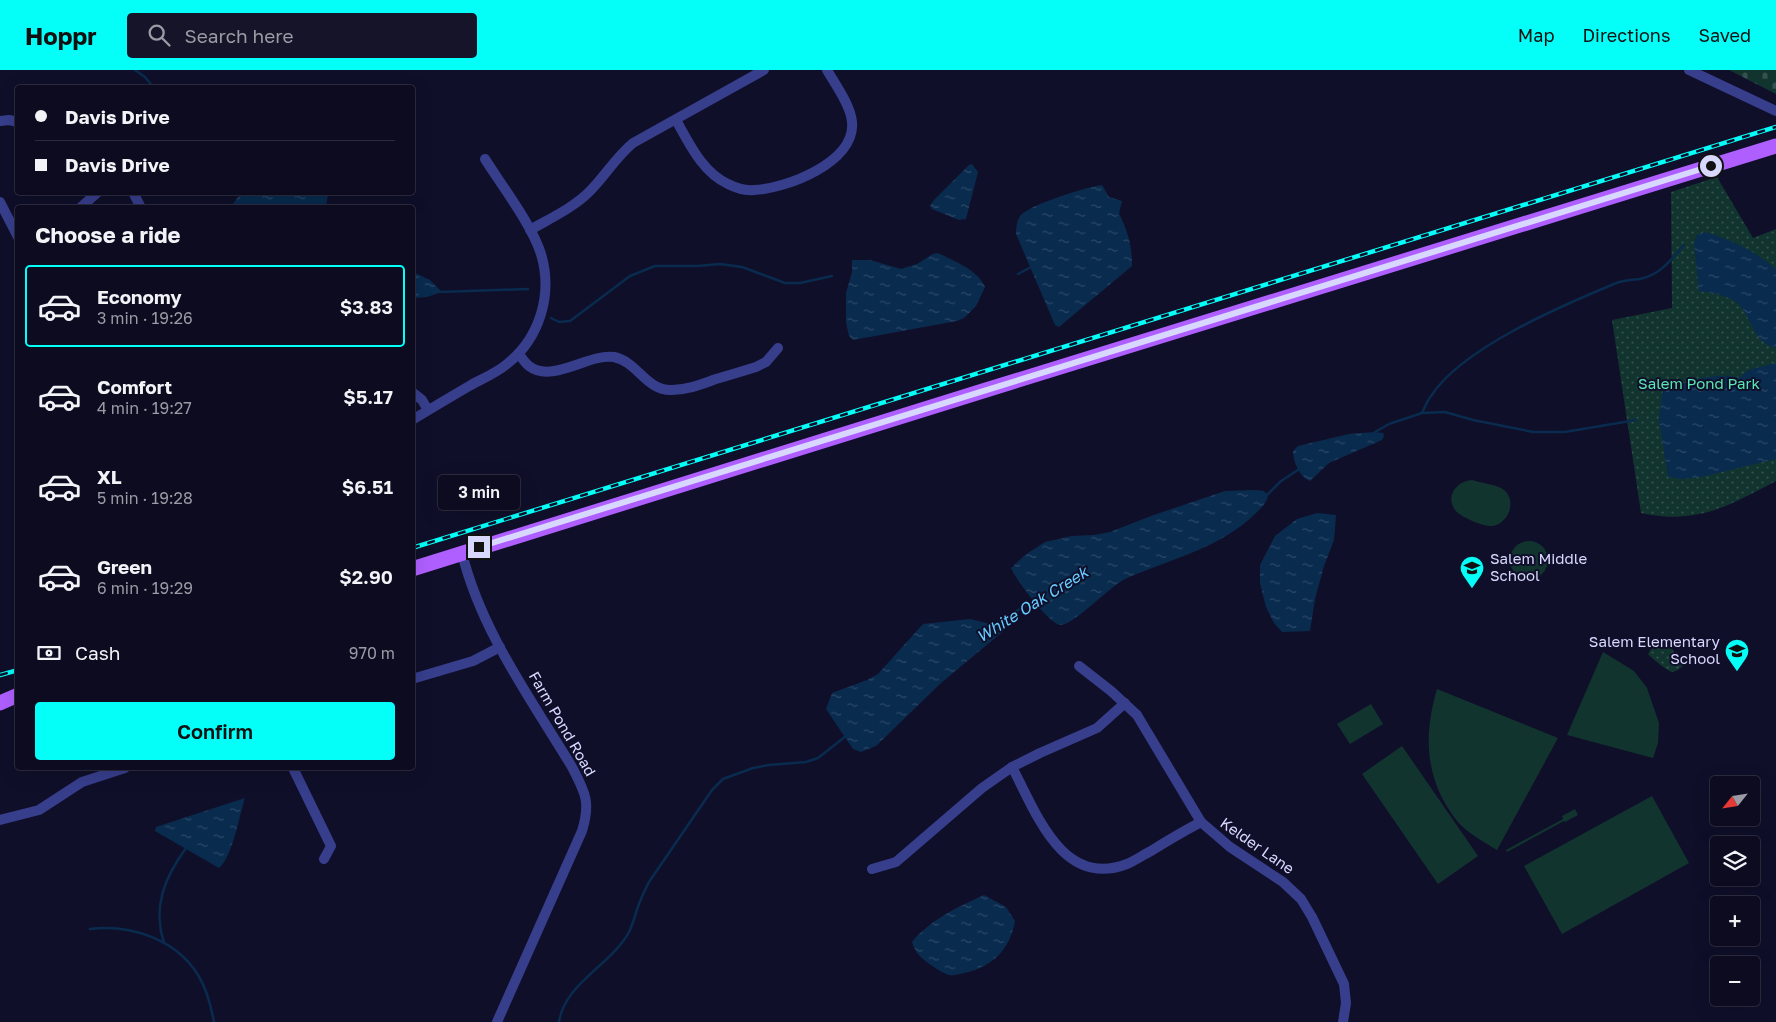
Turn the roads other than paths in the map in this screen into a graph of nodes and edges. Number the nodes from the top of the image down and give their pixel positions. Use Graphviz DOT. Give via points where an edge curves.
graph roads {
  1 [pos="764,70"];
  2 [pos="827,70"];
  3 [pos="1689,70"];
  4 [pos="1776,111"];
  5 [pos="676,120"];
  6 [pos="0,121"];
  7 [pos="15,121"];
  8 [pos="1776,146"];
  9 [pos="486,159"];
  10 [pos="95,195"];
  11 [pos="0,202"];
  12 [pos="83,205"];
  13 [pos="530,230"];
  14 [pos="15,231"];
  15 [pos="778,348"];
  16 [pos="519,354"];
  17 [pos="415,394"];
  18 [pos="428,410"];
  19 [pos="415,418"];
  20 [pos="462,553"];
  21 [pos="415,568"];
  22 [pos="500,647"];
  23 [pos="1080,666"];
  24 [pos="415,678"];
  25 [pos="15,696"];
  26 [pos="0,703"];
  27 [pos="1125,703"];
  28 [pos="1012,767"];
  29 [pos="119,770"];
  30 [pos="294,770"];
  31 [pos="0,820"];
  32 [pos="1201,822"];
  33 [pos="324,859"];
  34 [pos="872,869"];
  35 [pos="497,1022"];
  36 [pos="1343,1022"];
  1 -- 5 [label="street"];
  2 -- 5 [label="street" via="852,122 846,148 816,170 771,189 744,190 723,182 706,168"];
  3 -- 4 [label="street"];
  5 -- 13 [label="street" via="633,143 587,194"];
  6 -- 7 [label="street"];
  8 -- 20 [label="main road"];
  9 -- 13 [label="street"];
  10 -- 12 [label="street"];
  11 -- 14 [label="street"];
  13 -- 16 [label="street" via="541,253 545,297 537,324"];
  15 -- 16 [label="street" via="766,362 756,367 688,389 672,390 654,386 630,365 615,357 601,357 567,368 545,370 529,366"];
  16 -- 18 [label="street" via="497,371"];
  17 -- 18 [label="street"];
  18 -- 19 [label="street"];
  20 -- 21 [label="main road"];
  20 -- 22 [label="street, Farm Pond Road" via="475,593"];
  22 -- 24 [label="street" via="473,661"];
  22 -- 35 [label="street, Farm Pond Road" via="582,786 587,815"];
  23 -- 27 [label="street, Kelder Lane"];
  25 -- 26 [label="main road"];
  27 -- 28 [label="street" via="1097,728"];
  27 -- 32 [label="street, Kelder Lane" via="1143,722"];
  28 -- 32 [label="street" via="1060,850 1088,866 1115,868 1130,863"];
  28 -- 34 [label="street" via="982,788 896,862"];
  29 -- 31 [label="street" via="82,782 39,810"];
  30 -- 33 [label="street" via="331,846"];
  32 -- 36 [label="street, Kelder Lane" via="1230,847 1284,882 1307,908 1344,984"];
}
